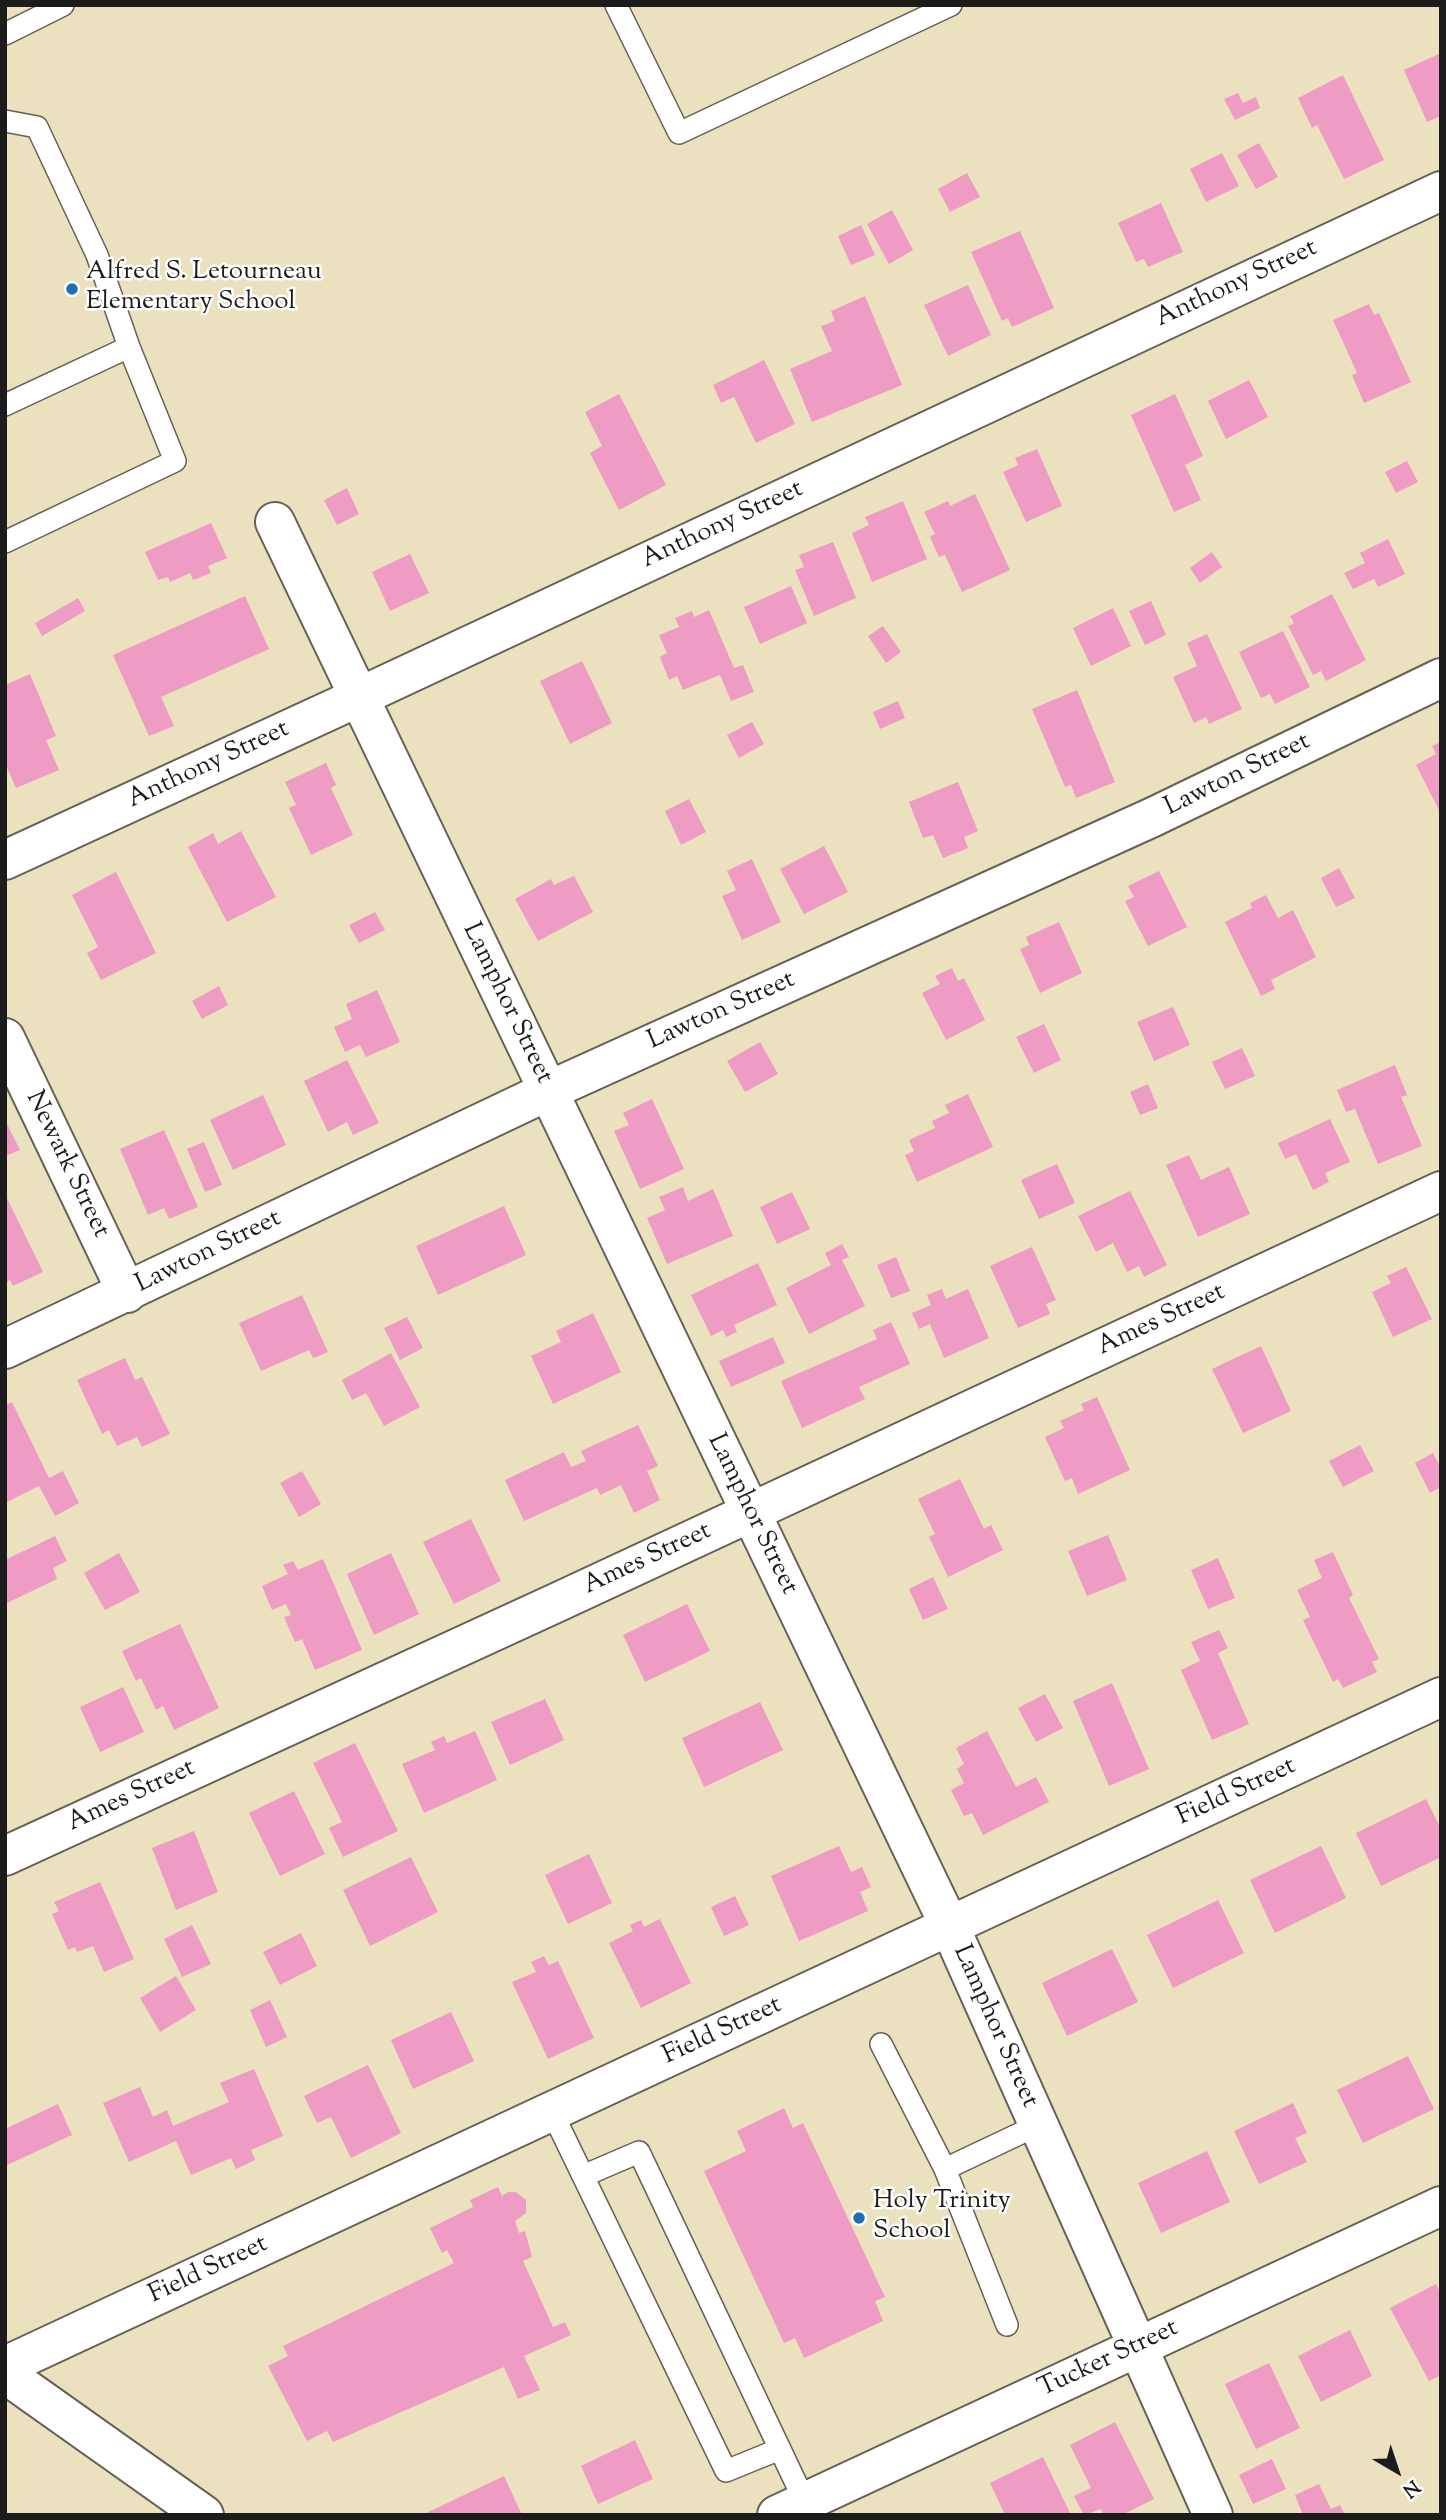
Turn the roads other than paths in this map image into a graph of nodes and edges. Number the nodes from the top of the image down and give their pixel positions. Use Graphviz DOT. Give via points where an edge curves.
graph roads {
  1 [pos="63,5"];
  2 [pos="616,5"];
  3 [pos="951,5"];
  4 [pos="5,34"];
  5 [pos="5,121"];
  6 [pos="1441,191"];
  7 [pos="129,347"];
  8 [pos="5,405"];
  9 [pos="275,522"];
  10 [pos="5,542"];
  11 [pos="1441,678"];
  12 [pos="359,697"];
  13 [pos="5,860"];
  14 [pos="5,1038"];
  15 [pos="548,1091"];
  16 [pos="1441,1191"];
  17 [pos="127,1293"];
  18 [pos="5,1349"];
  19 [pos="750,1512"];
  20 [pos="1441,1697"];
  21 [pos="5,1856"];
  22 [pos="950,1927"];
  23 [pos="881,2044"];
  24 [pos="552,2112"];
  25 [pos="1038,2125"];
  26 [pos="945,2169"];
  27 [pos="583,2175"];
  28 [pos="1441,2206"];
  29 [pos="1007,2325"];
  30 [pos="1136,2348"];
  31 [pos="5,2366"];
  32 [pos="5,2374"];
  33 [pos="780,2449"];
  34 [pos="791,2508"];
  35 [pos="204,2515"];
  36 [pos="1213,2515"];
  1 -- 4 [label="lane"];
  2 -- 3 [label="lane" via="679,133"];
  5 -- 7 [label="lane" via="37,127 97,255"];
  6 -- 12 [label="street, Anthony Street"];
  7 -- 8 [label="lane"];
  7 -- 10 [label="lane" via="175,461"];
  9 -- 12 [label="street, Lamphor Street"];
  11 -- 15 [label="street, Lawton Street" via="1153,817"];
  12 -- 13 [label="street, Anthony Street"];
  12 -- 15 [label="street, Lamphor Street"];
  14 -- 17 [label="street, Newark Street"];
  15 -- 17 [label="street, Lawton Street"];
  15 -- 19 [label="street, Lamphor Street"];
  16 -- 19 [label="street, Ames Street"];
  17 -- 18 [label="street, Lawton Street"];
  19 -- 21 [label="street, Ames Street"];
  19 -- 22 [label="street, Lamphor Street"];
  20 -- 22 [label="street, Field Street"];
  22 -- 24 [label="street, Field Street"];
  22 -- 25 [label="street, Lamphor Street"];
  23 -- 26 [label="lane"];
  24 -- 27 [label="lane"];
  24 -- 31 [label="street, Field Street"];
  25 -- 26 [label="lane"];
  25 -- 30 [label="street, Lamphor Street"];
  26 -- 29 [label="lane"];
  27 -- 33 [label="lane" via="726,2471"];
  27 -- 33 [label="lane" via="639,2152"];
  28 -- 30 [label="street, Tucker Street"];
  30 -- 34 [label="street, Tucker Street"];
  30 -- 36 [label="street, Lamphor Street"];
  32 -- 35 [label="street"];
  33 -- 34 [label="lane"];
}
